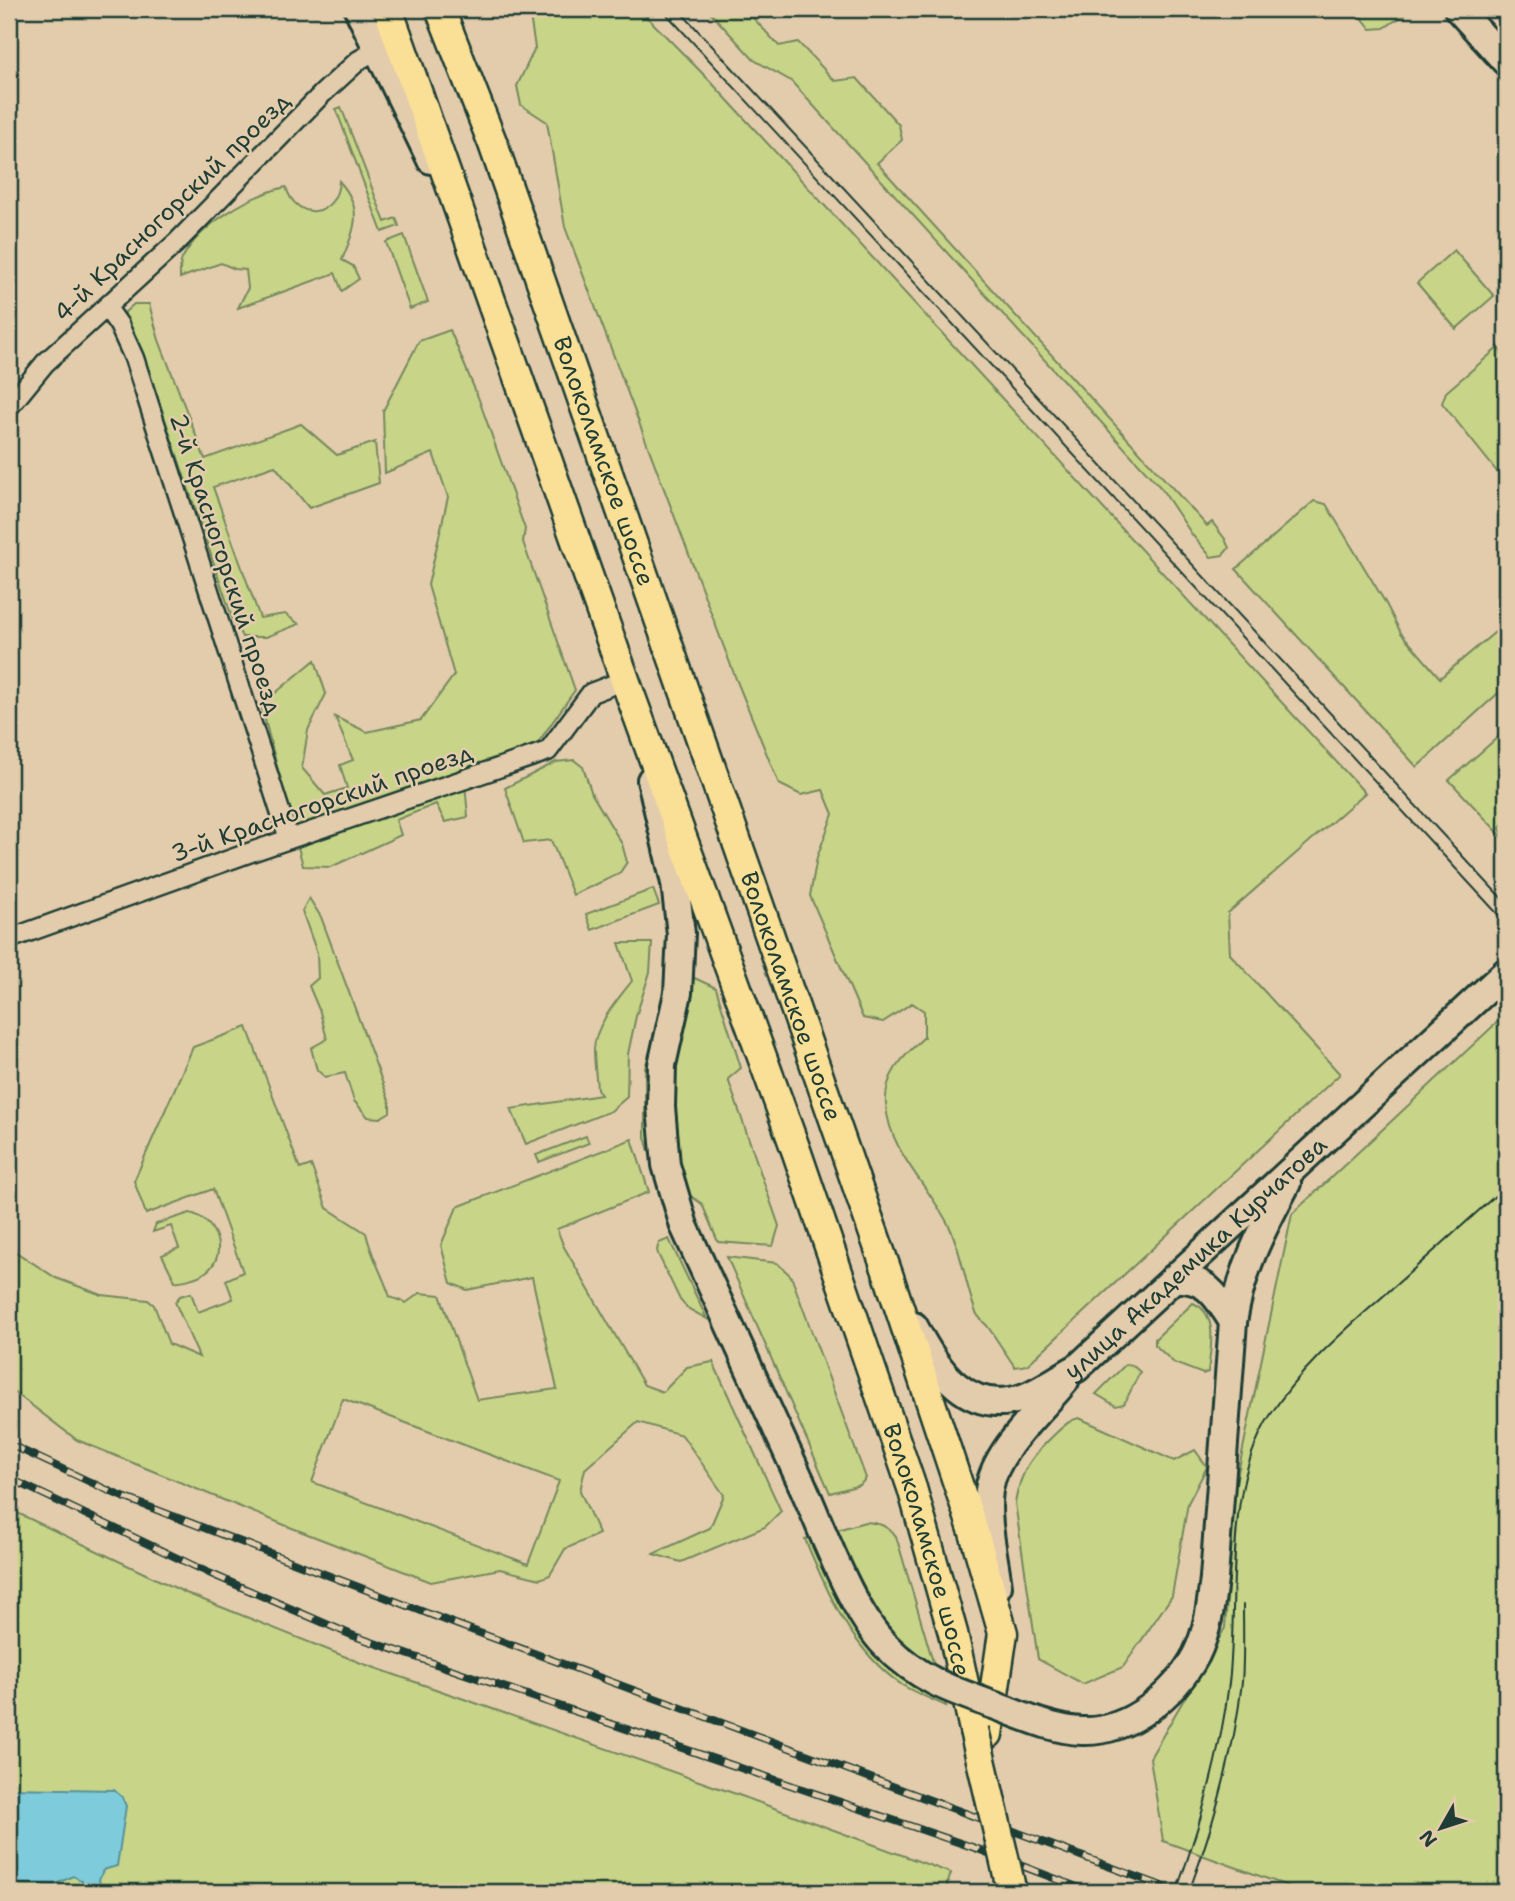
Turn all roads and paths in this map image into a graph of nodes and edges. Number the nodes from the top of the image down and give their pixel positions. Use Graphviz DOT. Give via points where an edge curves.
graph roads {
  1 [pos="358,9"];
  2 [pos="388,9"];
  3 [pos="440,9"];
  4 [pos="453,9"];
  5 [pos="1458,9"];
  6 [pos="377,50"];
  7 [pos="1506,62"];
  8 [pos="482,115"];
  9 [pos="465,227"];
  10 [pos="107,308"];
  11 [pos="9,407"];
  12 [pos="628,687"];
  13 [pos="289,839"];
  14 [pos="9,939"];
  15 [pos="1506,972"];
  16 [pos="1296,1166"];
  17 [pos="889,1277"];
  18 [pos="1173,1279"];
  19 [pos="1233,1322"];
  20 [pos="1077,1367"];
  21 [pos="1003,1633"];
  22 [pos="981,1732"];
  23 [pos="1012,1892"];
  24 [pos="1025,1892"];
  1 -- 6 [label="main road, Волоколамское шоссе"];
  2 -- 9 [label="main road, Волоколамское шоссе"];
  3 -- 8 [label="main road, Волоколамское шоссе"];
  4 -- 8 [label="main road, Волоколамское шоссе"];
  5 -- 7 [label="main road"];
  6 -- 9 [label="main road, Волоколамское шоссе"];
  6 -- 10 [label="street, 4-й Красногорский проезд" via="322,94"];
  8 -- 17 [label="main road, Волоколамское шоссе"];
  9 -- 12 [label="main road, Волоколамское шоссе"];
  10 -- 11 [label="street, 4-й Красногорский проезд" via="45,363"];
  10 -- 13 [label="street, 2-й Красногорский проезд" via="134,358"];
  12 -- 13 [label="street, 3-й Красногорский проезд" via="591,693 548,751"];
  12 -- 19 [label="main road, bridge" via="675,883 681,934 678,993 662,1065 666,1165 684,1226 845,1580 884,1644 924,1678 953,1691 1059,1728 1084,1732 1138,1716 1178,1681 1206,1628 1214,1578"];
  12 -- 22 [label="main road, Волоколамское шоссе" via="797,1153 912,1488"];
  13 -- 14 [label="street, 3-й Красногорский проезд"];
  15 -- 16 [label="main road, улица Академика Курчатова"];
  16 -- 18 [label="main road, улица Академика Курчатова"];
  16 -- 19 [label="main road" via="1251,1253"];
  17 -- 20 [label="main road, улица Академика Курчатова" via="926,1349 963,1392 988,1401 1014,1400"];
  17 -- 21 [label="main road, Волоколамское шоссе"];
  18 -- 19 [label="main road" via="1194,1280 1205,1287"];
  18 -- 20 [label="main road, улица Академика Курчатова"];
  20 -- 21 [label="main road" via="1012,1442 992,1476 988,1503"];
  21 -- 22 [label="main road, Волоколамское шоссе"];
  22 -- 23 [label="main road, Волоколамское шоссе, bridge"];
  22 -- 24 [label="main road, Волоколамское шоссе"];
}
